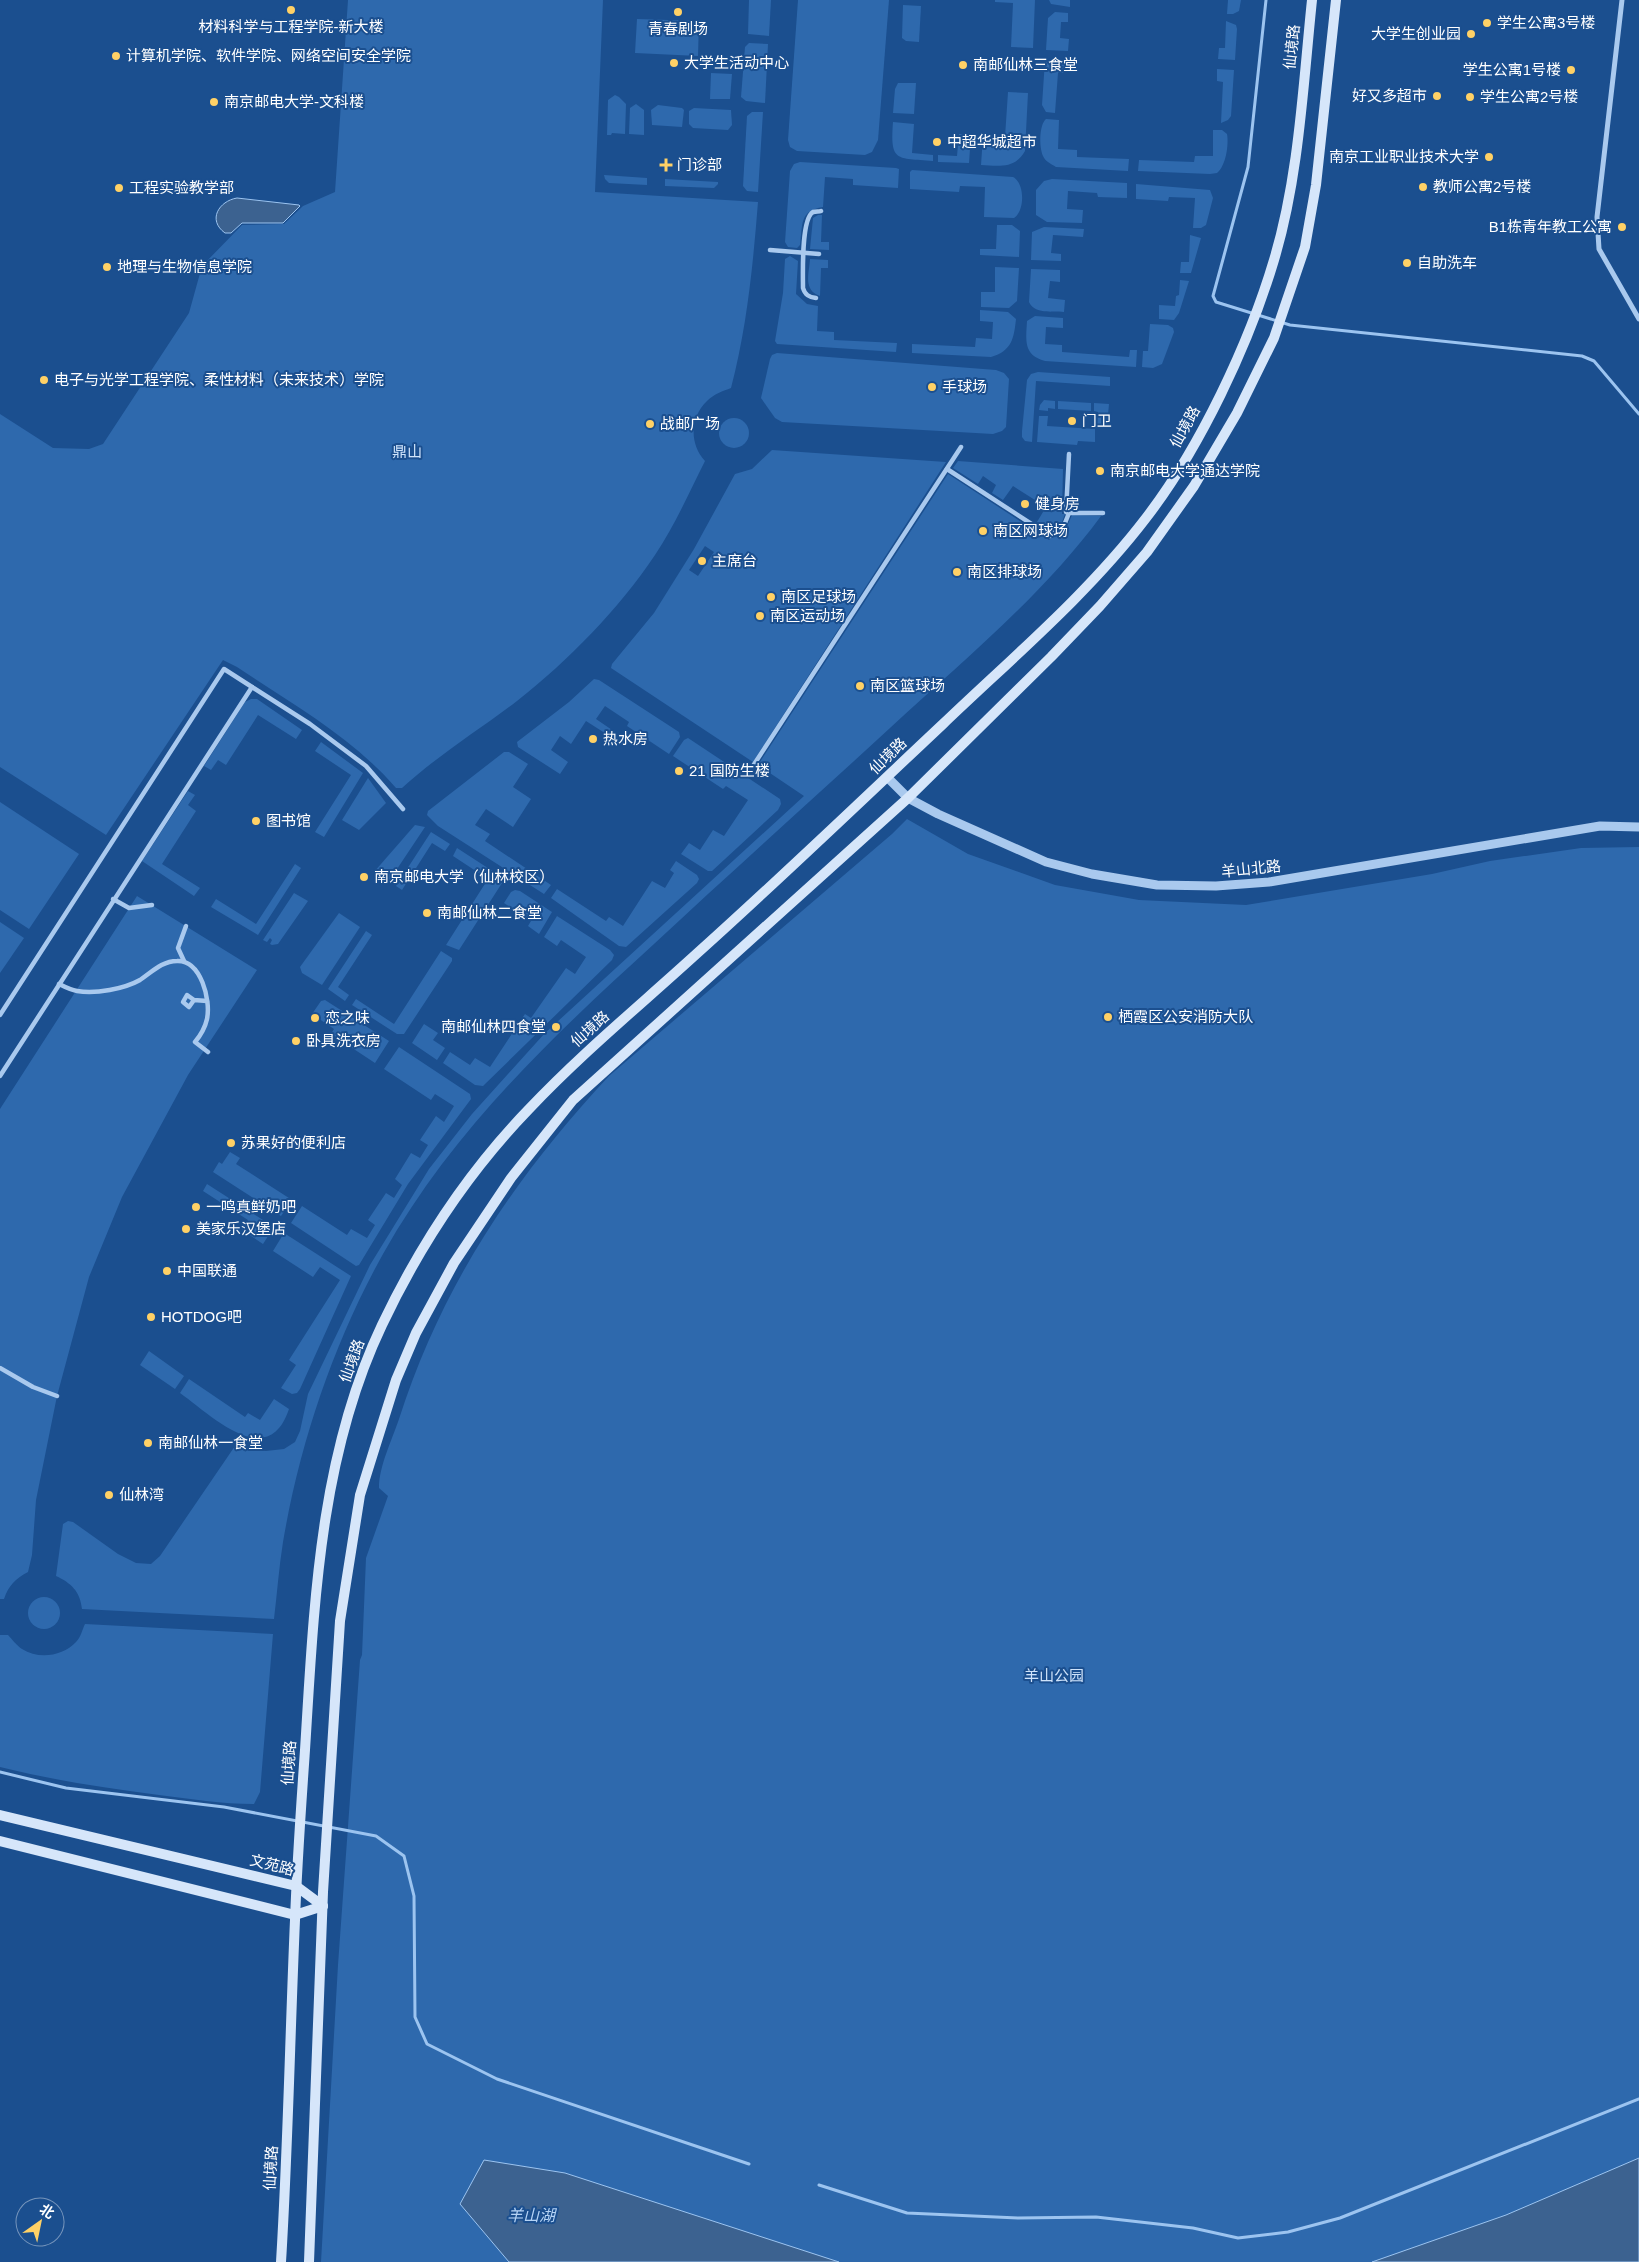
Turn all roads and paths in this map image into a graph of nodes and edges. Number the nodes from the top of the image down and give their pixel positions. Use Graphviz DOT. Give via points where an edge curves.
graph roads {
  1 [pos="1312,0"];
  2 [pos="1336,0"];
  3 [pos="1622,0"];
  4 [pos="821,211"];
  5 [pos="770,250"];
  6 [pos="804,253"];
  7 [pos="819,254"];
  8 [pos="816,298"];
  9 [pos="1639,319"];
  10 [pos="961,447"];
  11 [pos="1070,454"];
  12 [pos="947,469"];
  13 [pos="1069,512"];
  14 [pos="1102,513"];
  15 [pos="252,687"];
  16 [pos="751,769"];
  17 [pos="887,777"];
  18 [pos="908,798"];
  19 [pos="403,809"];
  20 [pos="1639,827"];
  21 [pos="113,899"];
  22 [pos="152,905"];
  23 [pos="186,926"];
  24 [pos="184,961"];
  25 [pos="59,984"];
  26 [pos="194,1000"];
  27 [pos="207,1001"];
  28 [pos="0,1016"];
  29 [pos="208,1052"];
  30 [pos="0,1076"];
  31 [pos="0,1368"];
  32 [pos="57,1396"];
  33 [pos="0,1815"];
  34 [pos="0,1841"];
  35 [pos="296,1886"];
  36 [pos="323,1906"];
  37 [pos="295,1915"];
  38 [pos="280,2262"];
  39 [pos="309,2262"];
  1 -- 17 [label="main road, 仙境路" via="1294,161 1276,256 1250,329 1191,449 1150,513 1078,595"];
  2 -- 18 [label="main road" via="1316,185 1305,247 1274,338 1237,413 1206,467 1147,552 1100,606"];
  3 -- 9 [label="street" via="1597,217 1599,248"];
  4 -- 6 [label="street" via="813,212 808,218"];
  5 -- 6 [label="street"];
  6 -- 7 [label="street"];
  6 -- 8 [label="street" via="803,288 809,297"];
  10 -- 12 [label="street"];
  11 -- 13 [label="street" via="1066,512"];
  12 -- 13 [label="street" via="1050,536 1065,523"];
  12 -- 16 [label="street"];
  13 -- 14 [label="street"];
  15 -- 19 [label="street" via="310,724 366,766"];
  15 -- 21 [label="street"];
  15 -- 28 [label="street" via="224,669"];
  17 -- 18 [label="street, 羊山北路"];
  17 -- 35 [label="main road, 仙境路" via="560,1076 523,1114 483,1161 444,1216 402,1286 365,1366 338,1449 313,1627"];
  18 -- 20 [label="street, 羊山北路" via="1046,862 1157,885 1216,886 1269,882 1600,826"];
  18 -- 36 [label="main road" via="573,1100 512,1178 454,1263 416,1333 396,1380 360,1495 340,1621"];
  21 -- 22 [label="street" via="129,908"];
  21 -- 25 [label="street"];
  23 -- 24 [label="street" via="178,948"];
  24 -- 25 [label="street" via="161,965 128,986 87,992"];
  24 -- 27 [label="street" via="200,980"];
  25 -- 30 [label="street"];
  26 -- 27 [label="street"];
  27 -- 29 [label="street" via="207,1019 194,1042"];
  31 -- 32 [label="street" via="33,1387"];
  33 -- 35 [label="main road, 文苑路"];
  34 -- 37 [label="main road"];
  35 -- 36 [label="main road, 文苑路"];
  35 -- 37 [label="main road, 仙境路"];
  36 -- 37 [label="main road"];
  36 -- 39 [label="main road"];
  37 -- 38 [label="main road, 仙境路"];
}
